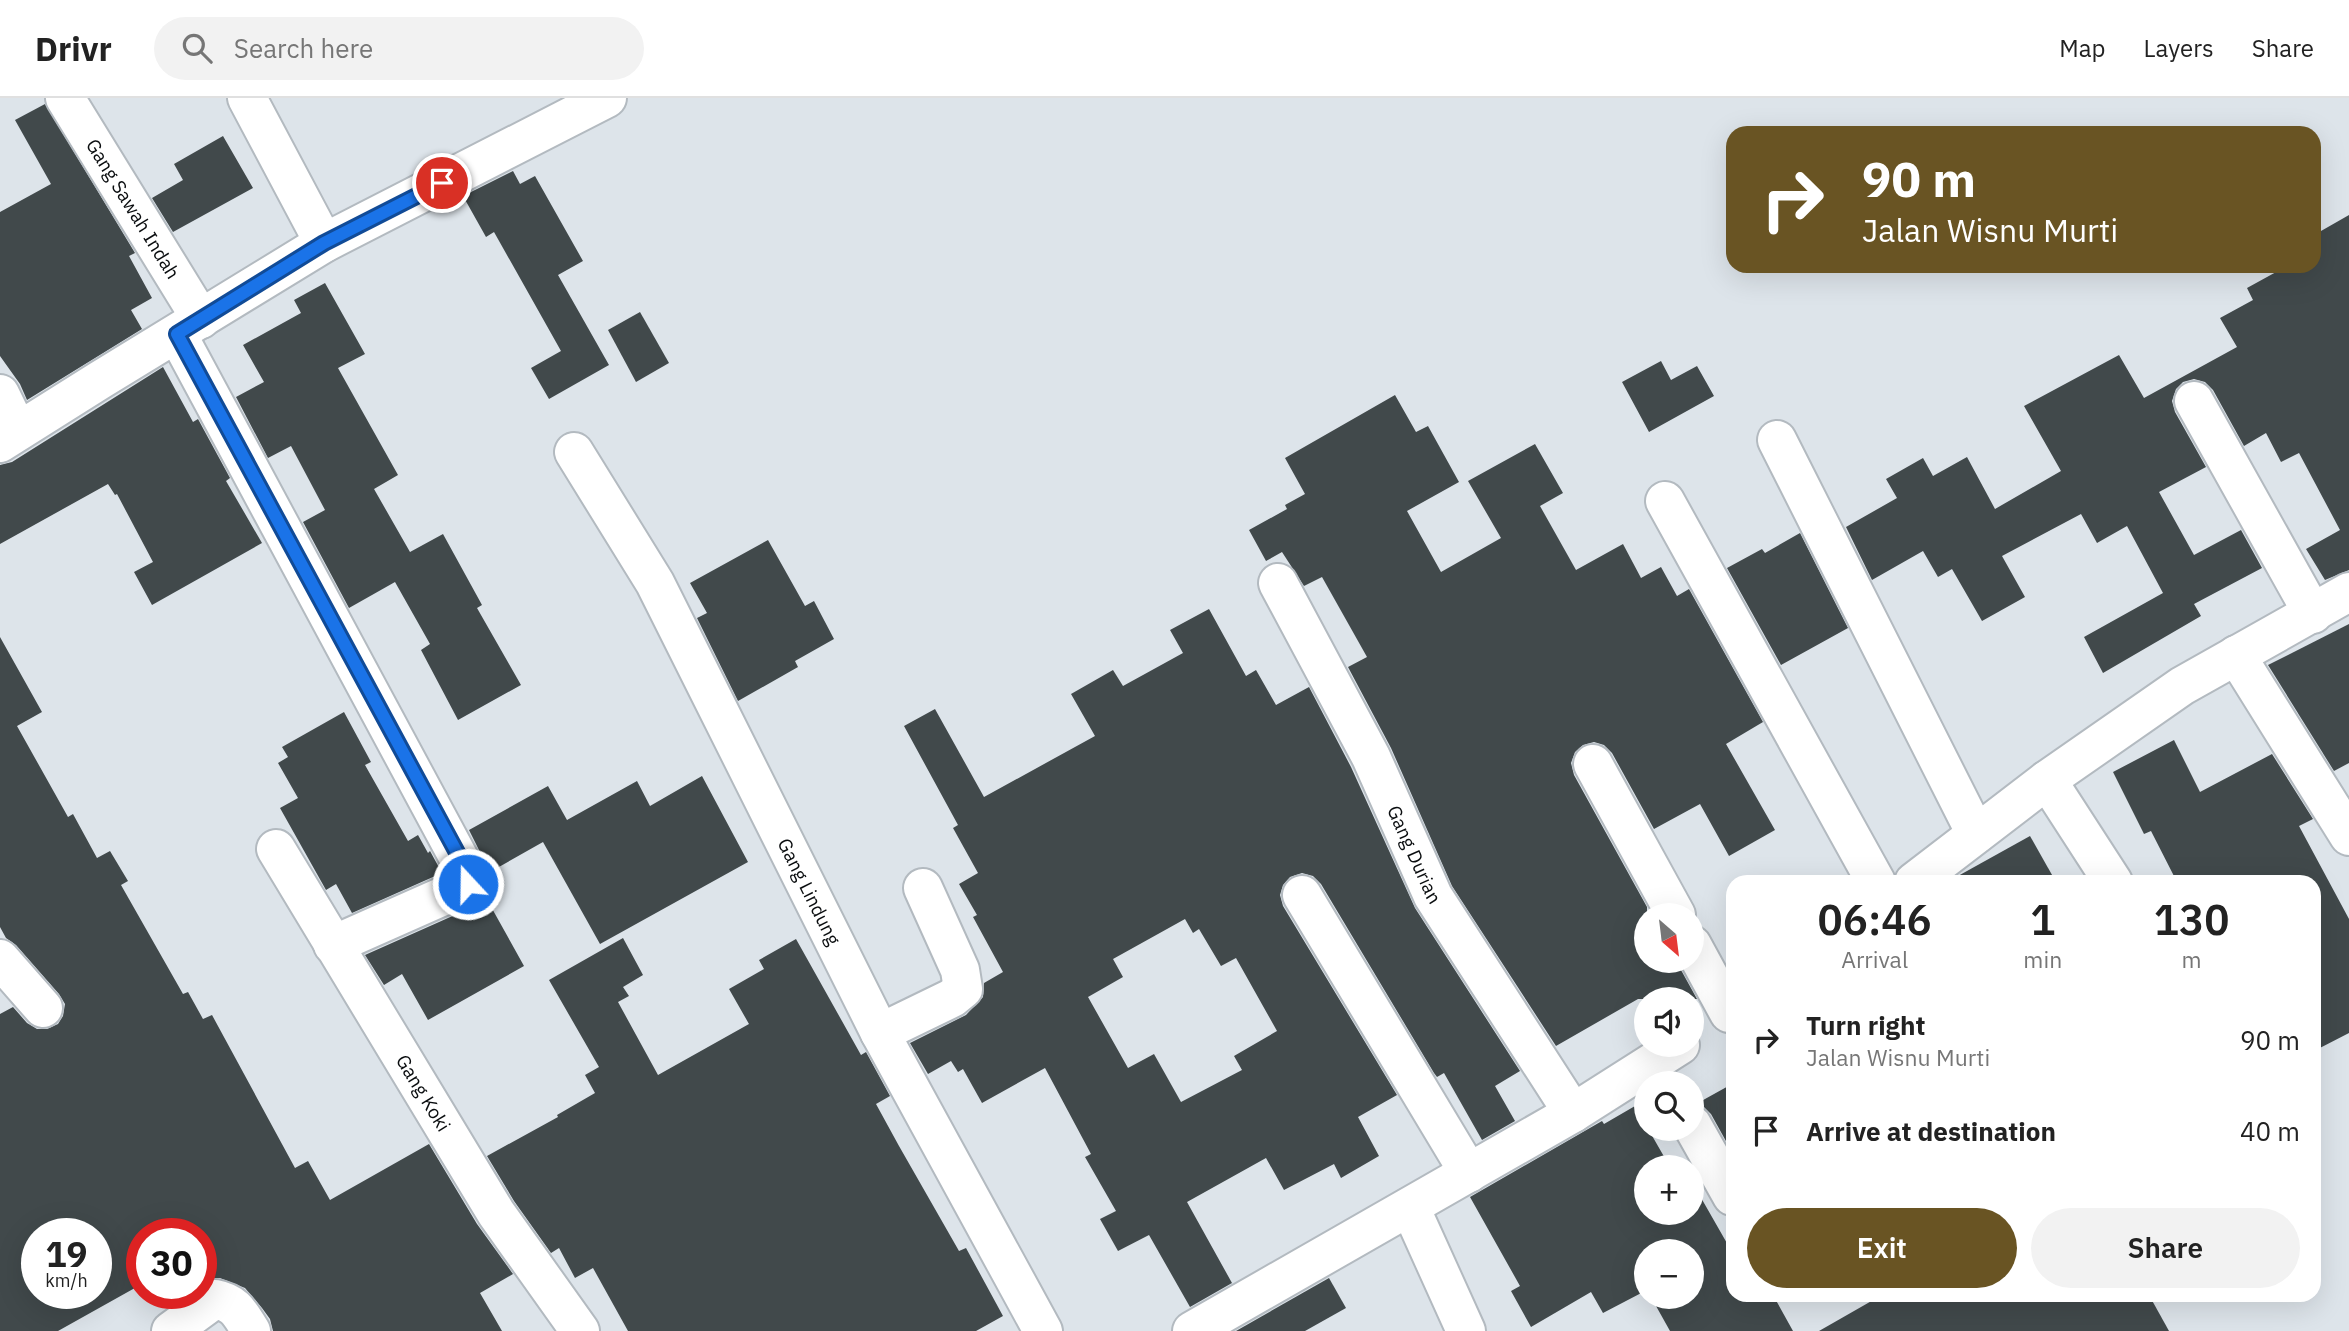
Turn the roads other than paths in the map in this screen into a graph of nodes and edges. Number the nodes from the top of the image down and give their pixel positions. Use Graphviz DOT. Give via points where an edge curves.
graph roads {
  1 [pos="65,98"];
  2 [pos="247,98"];
  3 [pos="607,98"];
  4 [pos="324,243"];
  5 [pos="189,327"];
  6 [pos="0,394"];
  7 [pos="2194,401"];
  8 [pos="9,437"];
  9 [pos="1777,440"];
  10 [pos="574,452"];
  11 [pos="1665,501"];
  12 [pos="1278,583"];
  13 [pos="2349,593"];
  14 [pos="2313,614"];
  15 [pos="2236,655"];
  16 [pos="1593,764"];
  17 [pos="2048,780"];
  18 [pos="1976,834"];
  19 [pos="2349,835"];
  20 [pos="276,849"];
  21 [pos="1871,875"];
  22 [pos="1922,875"];
  23 [pos="2109,875"];
  24 [pos="923,888"];
  25 [pos="1302,895"];
  26 [pos="1669,903"];
  27 [pos="333,946"];
  28 [pos="0,959"];
  29 [pos="1704,966"];
  30 [pos="1726,1003"];
  31 [pos="43,1008"];
  32 [pos="1726,1015"];
  33 [pos="1704,1029"];
  34 [pos="880,1033"];
  35 [pos="1668,1063"];
  36 [pos="1573,1113"];
  37 [pos="1701,1141"];
  38 [pos="1469,1172"];
  39 [pos="1726,1185"];
  40 [pos="1410,1207"];
  41 [pos="1247,1317"];
  42 [pos="171,1331"];
  43 [pos="251,1331"];
  44 [pos="580,1331"];
  45 [pos="1044,1331"];
  46 [pos="1192,1331"];
  47 [pos="1466,1331"];
  1 -- 5 [label="street, Gang Sawah Indah"];
  2 -- 4 [label="street"];
  3 -- 4 [label="street"];
  4 -- 5 [label="street"];
  5 -- 8 [label="street"];
  5 -- 27 [label="street, Gang Sawah Indah" via="469,877 466,886"];
  6 -- 8 [label="street"];
  7 -- 14 [label="street"];
  9 -- 18 [label="street"];
  10 -- 34 [label="street, Gang Lindung" via="655,583"];
  11 -- 21 [label="street"];
  12 -- 36 [label="street, Gang Durian" via="1371,757 1433,896"];
  13 -- 14 [label="street"];
  14 -- 15 [label="street"];
  15 -- 17 [label="street" via="2182,686"];
  15 -- 19 [label="street"];
  16 -- 26 [label="street"];
  17 -- 18 [label="street"];
  17 -- 23 [label="street"];
  18 -- 22 [label="street"];
  20 -- 27 [label="street, Gang Koki"];
  24 -- 34 [label="street" via="960,970 962,991"];
  25 -- 38 [label="street"];
  27 -- 44 [label="street, Gang Koki" via="495,1213"];
  28 -- 31 [label="street"];
  29 -- 30 [label="street"];
  32 -- 33 [label="street"];
  34 -- 45 [label="street, Gang Lindung"];
  35 -- 36 [label="street"];
  36 -- 38 [label="street"];
  37 -- 39 [label="street"];
  38 -- 40 [label="street"];
  40 -- 41 [label="street"];
  40 -- 47 [label="street"];
  41 -- 46 [label="street"];
  42 -- 43 [label="street" via="215,1299 228,1301"];
}
